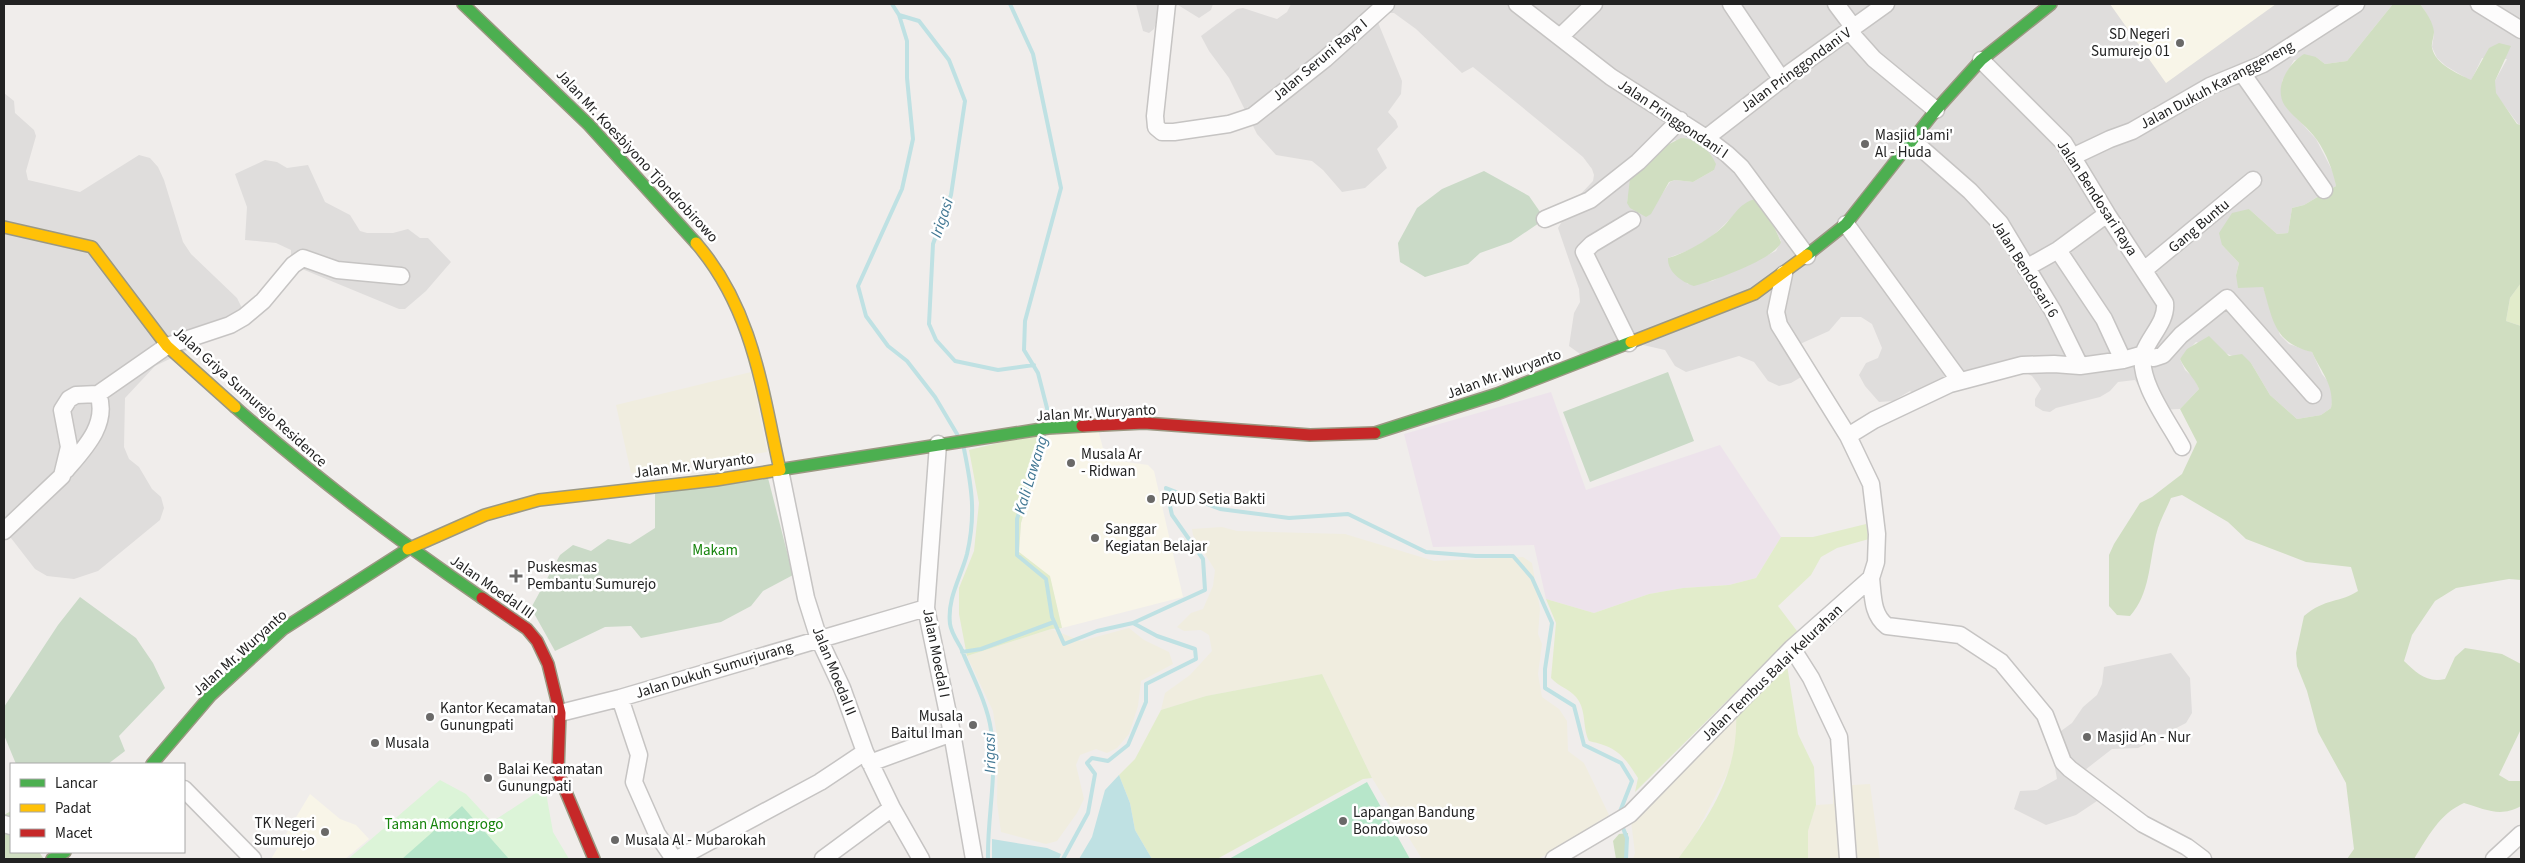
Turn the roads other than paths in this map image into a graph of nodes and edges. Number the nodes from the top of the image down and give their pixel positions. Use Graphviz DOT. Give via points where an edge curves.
graph roads {
  1 [pos="464,4"];
  2 [pos="1167,4"];
  3 [pos="1386,4"];
  4 [pos="1517,4"];
  5 [pos="1594,4"];
  6 [pos="1731,4"];
  7 [pos="1836,4"];
  8 [pos="1886,4"];
  9 [pos="2051,4"];
  10 [pos="2356,4"];
  11 [pos="2479,4"];
  12 [pos="1851,30"];
  13 [pos="2521,30"];
  14 [pos="1560,37"];
  15 [pos="1981,60"];
  16 [pos="2242,73"];
  17 [pos="1782,80"];
  18 [pos="1936,110"];
  19 [pos="1680,120"];
  20 [pos="1706,138"];
  21 [pos="1913,141"];
  22 [pos="2072,157"];
  23 [pos="2253,180"];
  24 [pos="2324,190"];
  25 [pos="2107,214"];
  26 [pos="1544,219"];
  27 [pos="1632,220"];
  28 [pos="1846,224"];
  29 [pos="4,227"];
  30 [pos="2058,250"];
  31 [pos="1807,256"];
  32 [pos="2026,268"];
  33 [pos="2144,270"];
  34 [pos="1784,274"];
  35 [pos="400,276"];
  36 [pos="1629,343"];
  37 [pos="167,346"];
  38 [pos="2144,354"];
  39 [pos="2123,360"];
  40 [pos="2080,366"];
  41 [pos="1960,381"];
  42 [pos="98,394"];
  43 [pos="2313,395"];
  44 [pos="1848,436"];
  45 [pos="938,444"];
  46 [pos="2182,446"];
  47 [pos="780,470"];
  48 [pos="62,476"];
  49 [pos="4,532"];
  50 [pos="410,548"];
  51 [pos="1871,578"];
  52 [pos="926,608"];
  53 [pos="819,638"];
  54 [pos="1792,648"];
  55 [pos="620,698"];
  56 [pos="560,713"];
  57 [pos="952,733"];
  58 [pos="867,757"];
  59 [pos="156,763"];
  60 [pos="185,790"];
  61 [pos="892,808"];
  62 [pos="2521,834"];
  63 [pos="63,853"];
  64 [pos="52,859"];
  65 [pos="254,859"];
  66 [pos="594,859"];
  67 [pos="676,859"];
  68 [pos="823,859"];
  69 [pos="921,859"];
  70 [pos="974,859"];
  71 [pos="1554,859"];
  72 [pos="1848,859"];
  73 [pos="2203,859"];
  74 [pos="2494,859"];
  1 -- 47 [label="main road, Jalan Mr. Koesbiyono Tjondrobirowo" via="542,76 635,172 710,258 729,289 747,336"];
  2 -- 3 [label="street, Jalan Seruni Raya I" via="1155,116 1156,127 1162,132 1229,124 1252,116 1325,59"];
  4 -- 14 [label="street, Jalan Pringgondani I"];
  5 -- 14 [label="street"];
  6 -- 17 [label="street"];
  7 -- 12 [label="street"];
  8 -- 12 [label="street, Jalan Pringgondani V"];
  9 -- 15 [label="main road, Jalan Mr. Wuryanto"];
  10 -- 16 [label="street, Jalan Dukuh Karanggeneng" via="2262,64"];
  11 -- 13 [label="street"];
  12 -- 17 [label="street, Jalan Pringgondani V"];
  12 -- 18 [label="street" via="1874,59"];
  14 -- 19 [label="street, Jalan Pringgondani I" via="1611,77"];
  15 -- 18 [label="main road, Jalan Mr. Wuryanto"];
  15 -- 22 [label="street, Jalan Bendosari Raya" via="2064,143"];
  16 -- 22 [label="street, Jalan Dukuh Karanggeneng" via="2210,86 2132,131"];
  16 -- 24 [label="street"];
  17 -- 20 [label="street, Jalan Pringgondani V"];
  18 -- 21 [label="main road, Jalan Mr. Wuryanto"];
  19 -- 20 [label="street, Jalan Pringgondani I"];
  19 -- 26 [label="street" via="1638,162 1590,200"];
  20 -- 31 [label="street, Jalan Pringgondani I" via="1741,167"];
  21 -- 28 [label="main road, Jalan Mr. Wuryanto"];
  21 -- 32 [label="street, Jalan Bendosari 6" via="2000,223"];
  22 -- 25 [label="street, Jalan Bendosari Raya"];
  23 -- 33 [label="street, Gang Buntu"];
  25 -- 30 [label="street"];
  25 -- 33 [label="street, Jalan Bendosari Raya"];
  27 -- 36 [label="street" via="1584,252"];
  28 -- 31 [label="main road, Jalan Mr. Wuryanto"];
  28 -- 41 [label="street"];
  29 -- 37 [label="main road, Jalan Griya Sumurejo Residence" via="82,243 92,248"];
  30 -- 32 [label="street"];
  30 -- 39 [label="street" via="2104,320"];
  31 -- 34 [label="main road, Jalan Mr. Wuryanto"];
  32 -- 40 [label="street, Jalan Bendosari 6" via="2053,311"];
  33 -- 38 [label="street, Jalan Bendosari Raya" via="2166,306"];
  34 -- 36 [label="main road, Jalan Mr. Wuryanto" via="1754,294"];
  34 -- 44 [label="street" via="1776,312 1778,325"];
  35 -- 37 [label="street" via="337,270 303,258 244,317 230,325"];
  36 -- 45 [label="main road, Jalan Mr. Wuryanto" via="1497,394 1372,434 1310,436 1144,423 1048,428"];
  37 -- 42 [label="street"];
  37 -- 50 [label="main road, Jalan Griya Sumurejo Residence" via="295,460"];
  38 -- 39 [label="street"];
  38 -- 43 [label="street" via="2154,358 2163,355 2181,335 2227,298"];
  38 -- 46 [label="street" via="2145,377"];
  39 -- 40 [label="street"];
  40 -- 41 [label="street" via="2022,365"];
  41 -- 44 [label="street" via="1915,400"];
  42 -- 48 [label="street" via="102,405 100,422"];
  42 -- 48 [label="street" via="76,395 62,410 69,447"];
  44 -- 51 [label="street" via="1871,484 1877,534 1876,562"];
  45 -- 47 [label="main road, Jalan Mr. Wuryanto"];
  45 -- 52 [label="street, Jalan Moedal I"];
  47 -- 50 [label="main road, Jalan Mr. Wuryanto" via="538,500 485,515"];
  47 -- 53 [label="street, Jalan Moedal II" via="806,598"];
  48 -- 49 [label="street"];
  50 -- 56 [label="main road, Jalan Moedal III" via="527,629 548,664"];
  50 -- 59 [label="main road, Jalan Mr. Wuryanto" via="283,630 212,696"];
  51 -- 54 [label="street, Jalan Tembus Balai Kelurahan"];
  51 -- 73 [label="street" via="1876,611 1887,626 1960,635 2001,662 2045,715 2063,762 2143,824"];
  52 -- 53 [label="street, Jalan Dukuh Sumurjurang"];
  52 -- 57 [label="street, Jalan Moedal I"];
  53 -- 55 [label="street, Jalan Dukuh Sumurjurang"];
  53 -- 58 [label="street, Jalan Moedal II" via="842,688"];
  54 -- 71 [label="street, Jalan Tembus Balai Kelurahan" via="1630,814"];
  54 -- 72 [label="street" via="1811,678 1839,736"];
  55 -- 56 [label="street, Jalan Dukuh Sumurjurang"];
  55 -- 67 [label="street" via="640,755 634,782 657,834"];
  56 -- 66 [label="main road, Jalan Moedal III" via="558,773"];
  57 -- 58 [label="street"];
  57 -- 70 [label="street, Jalan Moedal I"];
  58 -- 61 [label="street, Jalan Moedal II"];
  58 -- 67 [label="street"];
  60 -- 65 [label="street"];
  61 -- 68 [label="street"];
  61 -- 69 [label="street, Jalan Moedal II"];
  62 -- 74 [label="street"];
  63 -- 64 [label="main road"];
}
